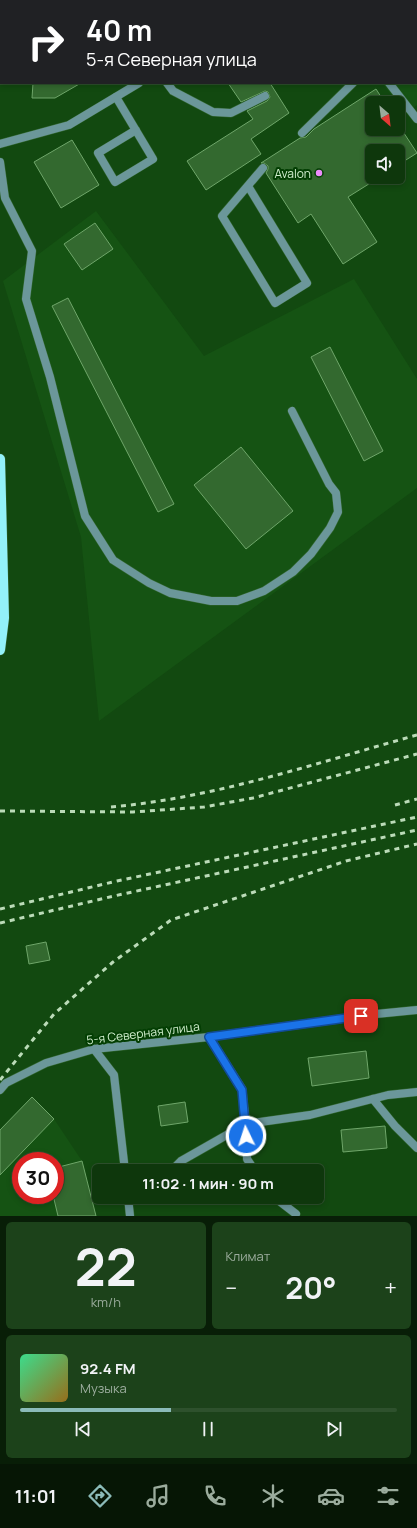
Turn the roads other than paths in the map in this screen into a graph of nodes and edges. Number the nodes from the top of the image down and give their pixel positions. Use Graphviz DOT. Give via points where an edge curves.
graph roads {
  1 [pos="137,84"];
  2 [pos="168,84"];
  3 [pos="352,84"];
  4 [pos="390,84"];
  5 [pos="116,96"];
  6 [pos="265,96"];
  7 [pos="417,119"];
  8 [pos="136,130"];
  9 [pos="302,133"];
  10 [pos="0,144"];
  11 [pos="0,162"];
  12 [pos="263,168"];
  13 [pos="248,186"];
  14 [pos="292,411"];
  15 [pos="0,459"];
  16 [pos="0,650"];
  17 [pos="417,1010"];
  18 [pos="209,1037"];
  19 [pos="94,1048"];
  20 [pos="0,1090"];
  21 [pos="417,1092"];
  22 [pos="373,1099"];
  23 [pos="246,1124"];
  24 [pos="417,1148"];
  25 [pos="123,1164"];
  26 [pos="178,1164"];
  27 [pos="250,1164"];
  28 [pos="129,1204"];
  29 [pos="283,1204"];
  30 [pos="296,1214"];
  31 [pos="130,1216"];
  1 -- 5 [label="street"];
  2 -- 6 [label="street" via="173,91 213,112 231,113"];
  3 -- 9 [label="street"];
  4 -- 7 [label="street"];
  5 -- 8 [label="street"];
  5 -- 10 [label="street" via="69,125"];
  8 -- 8 [label="street" via="153,159 114,182 98,153"];
  11 -- 14 [label="street" via="5,198 32,251 26,299 50,377 85,516 113,560 170,593 211,601 237,601 264,591 294,572 330,528 338,512 336,493"];
  12 -- 13 [label="street"];
  13 -- 13 [label="street" via="222,216 275,303 307,283"];
  15 -- 16 [label="main road" via="4,618"];
  17 -- 18 [label="street, 5-я Северная улица"];
  18 -- 19 [label="street, 5-я Северная улица"];
  18 -- 23 [label="street" via="242,1090"];
  19 -- 20 [label="street, 5-я Северная улица" via="46,1062 6,1083"];
  19 -- 25 [label="street" via="114,1075"];
  21 -- 22 [label="street"];
  22 -- 23 [label="street" via="310,1114"];
  22 -- 24 [label="street"];
  23 -- 26 [label="street"];
  23 -- 27 [label="street" via="247,1159"];
  28 -- 31 [label="street"];
  29 -- 30 [label="street"];
}
